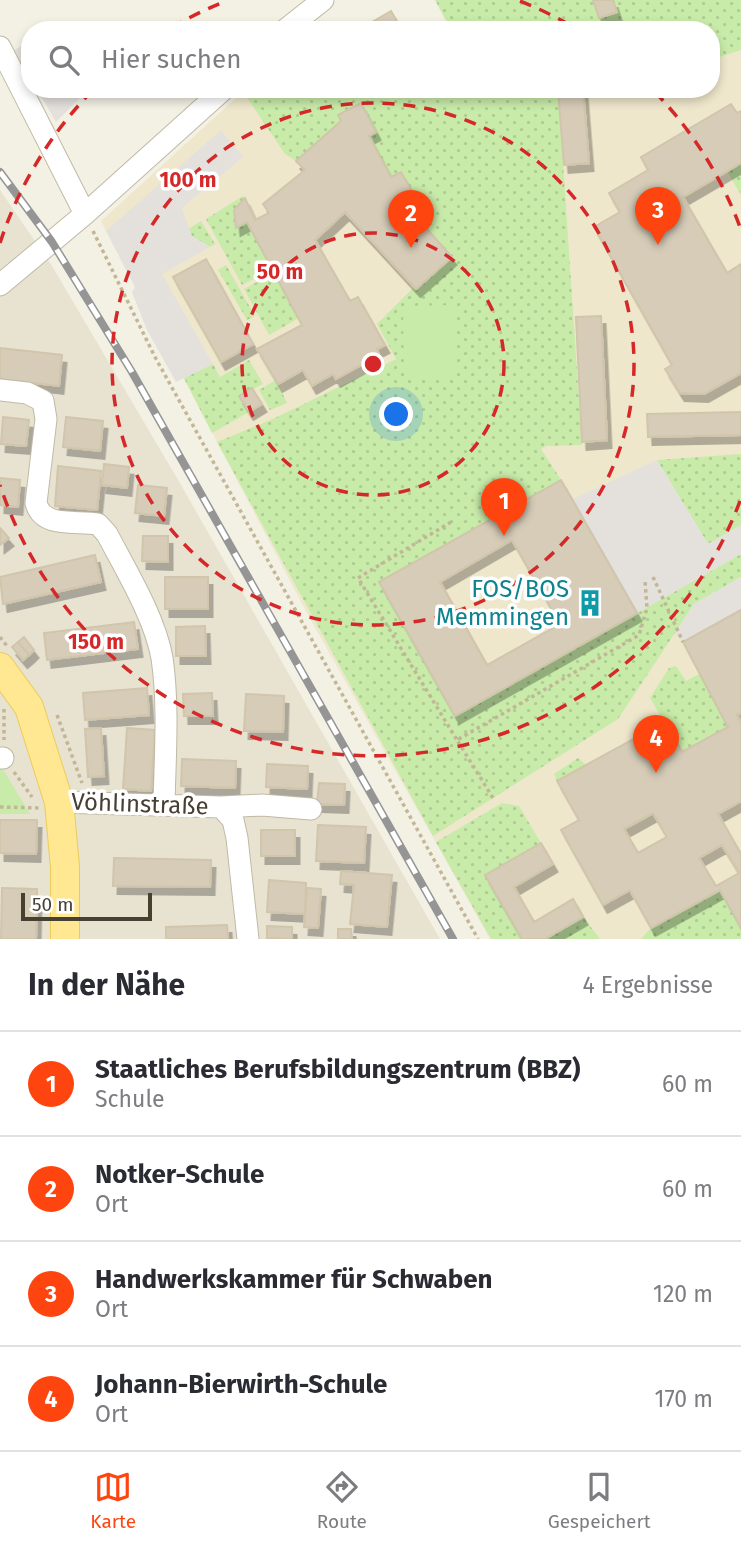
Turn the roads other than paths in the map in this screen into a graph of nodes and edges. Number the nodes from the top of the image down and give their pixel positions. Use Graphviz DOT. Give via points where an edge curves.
graph roads {
  1 [pos="323,0"];
  2 [pos="296,21"];
  3 [pos="0,47"];
  4 [pos="21,88"];
  5 [pos="26,98"];
  6 [pos="214,98"];
  7 [pos="85,214"];
  8 [pos="0,285"];
  9 [pos="0,390"];
  10 [pos="0,667"];
  11 [pos="59,802"];
  12 [pos="164,805"];
  13 [pos="221,807"];
  14 [pos="312,809"];
  15 [pos="65,939"];
  16 [pos="248,939"];
  1 -- 2 [label="street"];
  3 -- 4 [label="street"];
  5 -- 7 [label="street"];
  6 -- 7 [label="street"];
  7 -- 8 [label="street"];
  9 -- 12 [label="street" via="27,393 43,401 46,419 38,512 60,522 98,524 156,638 164,692"];
  10 -- 11 [label="main road" via="29,708"];
  11 -- 12 [label="street, Vöhlinstraße"];
  11 -- 15 [label="main road"];
  12 -- 13 [label="street, Vöhlinstraße"];
  13 -- 14 [label="street, Vöhlinstraße"];
  13 -- 16 [label="street, Vöhlinstraße" via="233,820 237,838"];
}
